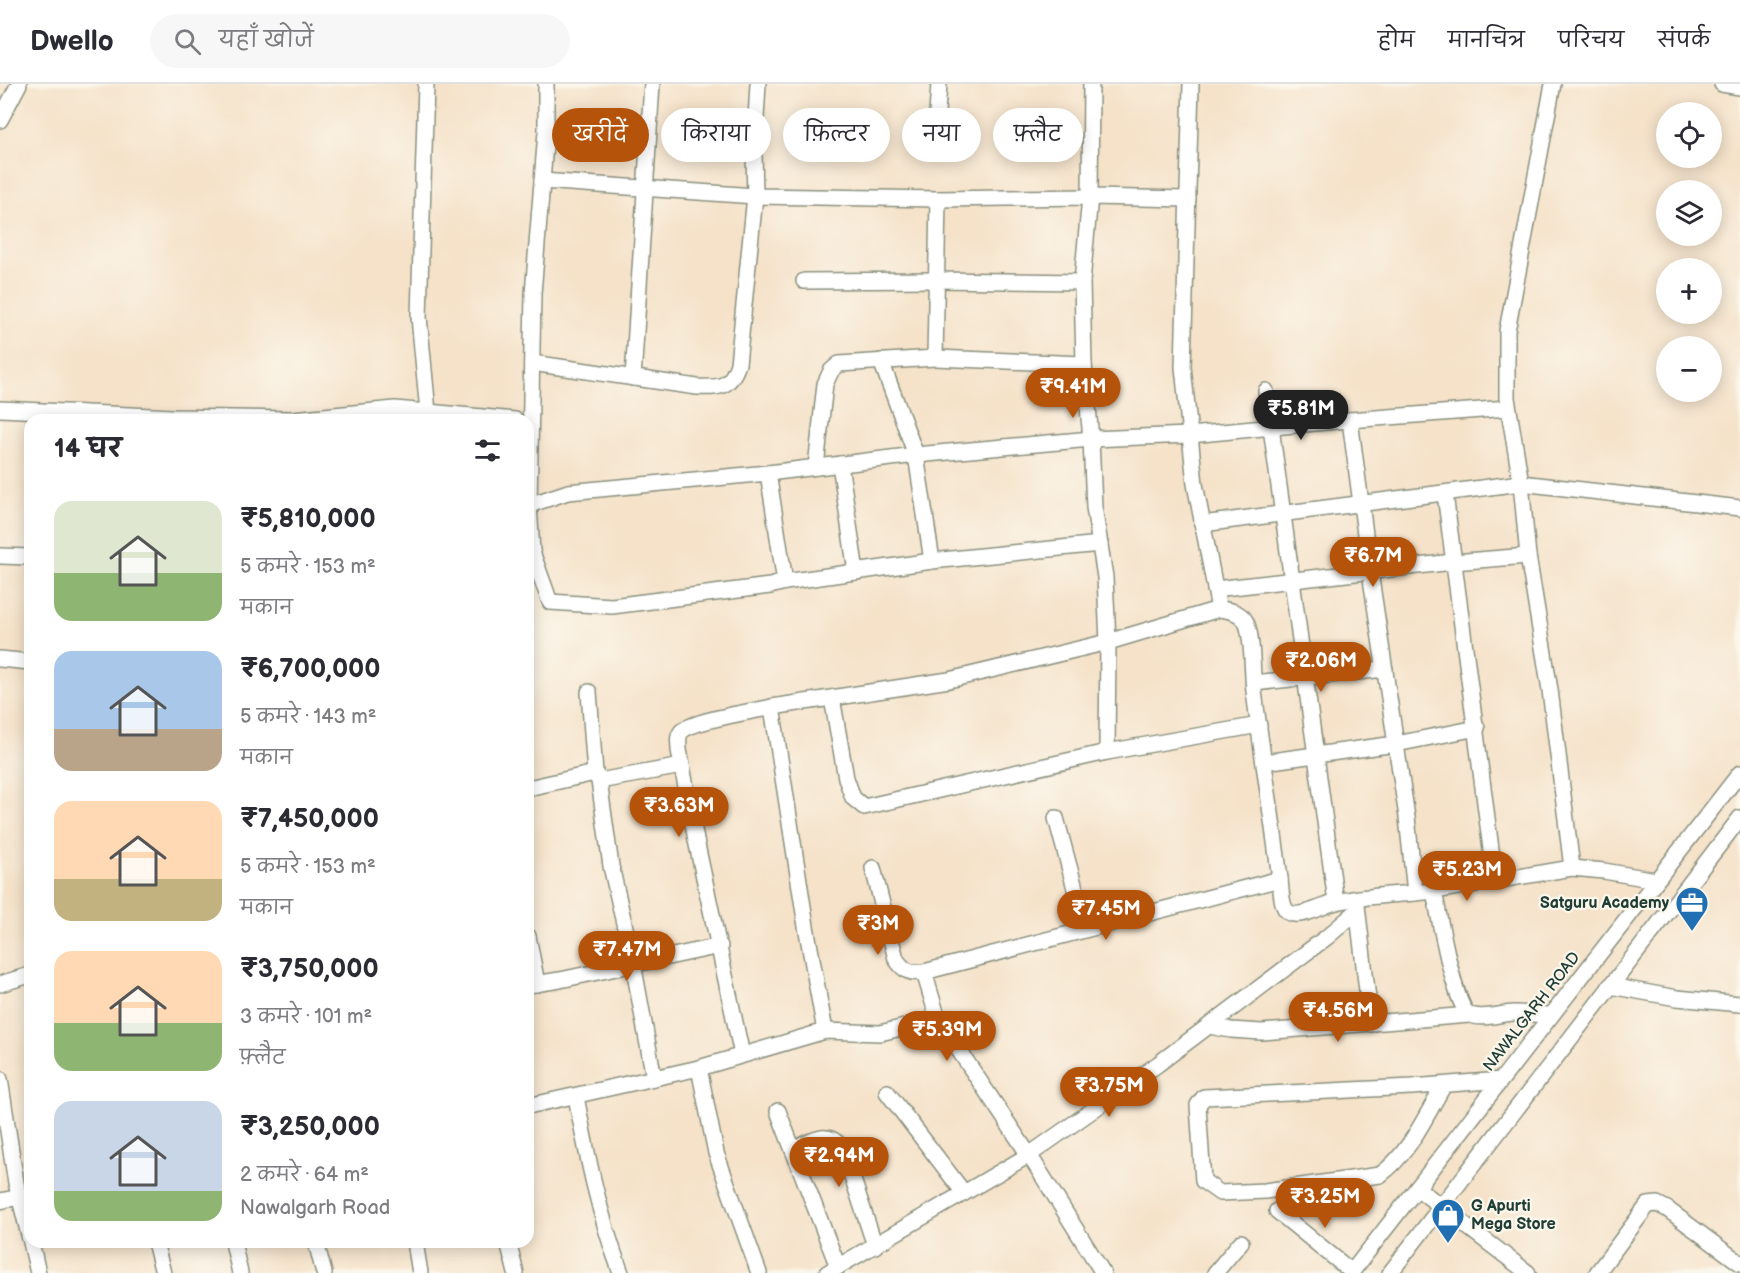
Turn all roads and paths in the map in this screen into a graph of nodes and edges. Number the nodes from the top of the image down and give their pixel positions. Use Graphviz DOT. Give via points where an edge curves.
graph roads {
  1 [pos="19,84"];
  2 [pos="426,84"];
  3 [pos="546,84"];
  4 [pos="652,84"];
  5 [pos="758,84"];
  6 [pos="939,84"];
  7 [pos="1091,84"];
  8 [pos="1191,84"];
  9 [pos="1553,84"];
  10 [pos="1722,84"];
  11 [pos="1740,87"];
  12 [pos="937,108"];
  13 [pos="0,120"];
  14 [pos="542,181"];
  15 [pos="646,190"];
  16 [pos="756,196"];
  17 [pos="1090,196"];
  18 [pos="1188,199"];
  19 [pos="938,200"];
  20 [pos="804,280"];
  21 [pos="936,280"];
  22 [pos="1082,282"];
  23 [pos="935,358"];
  24 [pos="881,361"];
  25 [pos="532,363"];
  26 [pos="1084,364"];
  27 [pos="633,378"];
  28 [pos="1266,391"];
  29 [pos="1508,408"];
  30 [pos="0,409"];
  31 [pos="428,412"];
  32 [pos="49,414"];
  33 [pos="350,414"];
  34 [pos="450,414"];
  35 [pos="530,414"];
  36 [pos="1350,420"];
  37 [pos="1271,427"];
  38 [pos="1190,435"];
  39 [pos="1091,439"];
  40 [pos="916,455"];
  41 [pos="840,464"];
  42 [pos="816,467"];
  43 [pos="768,473"];
  44 [pos="1521,483"];
  45 [pos="1445,494"];
  46 [pos="534,504"];
  47 [pos="1361,505"];
  48 [pos="1740,508"];
  49 [pos="1282,513"];
  50 [pos="1202,524"];
  51 [pos="1100,544"];
  52 [pos="0,556"];
  53 [pos="1528,556"];
  54 [pos="24,557"];
  55 [pos="932,561"];
  56 [pos="534,562"];
  57 [pos="1453,562"];
  58 [pos="856,572"];
  59 [pos="1370,572"];
  60 [pos="1291,580"];
  61 [pos="785,582"];
  62 [pos="1215,589"];
  63 [pos="1219,609"];
  64 [pos="1108,642"];
  65 [pos="0,658"];
  66 [pos="24,661"];
  67 [pos="1385,669"];
  68 [pos="1304,678"];
  69 [pos="1254,683"];
  70 [pos="589,692"];
  71 [pos="832,698"];
  72 [pos="772,707"];
  73 [pos="1259,725"];
  74 [pos="1477,728"];
  75 [pos="1396,744"];
  76 [pos="1107,752"];
  77 [pos="1315,755"];
  78 [pos="1264,762"];
  79 [pos="682,766"];
  80 [pos="1740,773"];
  81 [pos="597,777"];
  82 [pos="534,787"];
  83 [pos="1056,818"];
  84 [pos="1740,818"];
  85 [pos="873,868"];
  86 [pos="1572,868"];
  87 [pos="1280,879"];
  88 [pos="1495,880"];
  89 [pos="1656,880"];
  90 [pos="1434,891"];
  91 [pos="1414,893"];
  92 [pos="1336,902"];
  93 [pos="1357,906"];
  94 [pos="1086,929"];
  95 [pos="720,946"];
  96 [pos="633,963"];
  97 [pos="924,972"];
  98 [pos="24,977"];
  99 [pos="0,984"];
  100 [pos="534,984"];
  101 [pos="1610,986"];
  102 [pos="1740,1004"];
  103 [pos="1469,1015"];
  104 [pos="1551,1015"];
  105 [pos="938,1019"];
  106 [pos="1371,1024"];
  107 [pos="1209,1026"];
  108 [pos="825,1031"];
  109 [pos="742,1055"];
  110 [pos="699,1068"];
  111 [pos="654,1078"];
  112 [pos="0,1079"];
  113 [pos="1501,1080"];
  114 [pos="1444,1085"];
  115 [pos="886,1092"];
  116 [pos="576,1096"];
  117 [pos="534,1105"];
  118 [pos="778,1111"];
  119 [pos="792,1150"];
  120 [pos="1029,1155"];
  121 [pos="1418,1188"];
  122 [pos="24,1191"];
  123 [pos="964,1193"];
  124 [pos="24,1196"];
  125 [pos="0,1202"];
  126 [pos="1442,1206"];
  127 [pos="1277,1211"];
  128 [pos="1241,1242"];
  129 [pos="875,1245"];
  130 [pos="32,1248"];
  131 [pos="157,1248"];
  132 [pos="234,1248"];
  133 [pos="318,1248"];
  134 [pos="416,1248"];
  135 [pos="510,1248"];
  136 [pos="1737,1265"];
  137 [pos="832,1270"];
  138 [pos="38,1273"];
  139 [pos="163,1273"];
  140 [pos="240,1273"];
  141 [pos="324,1273"];
  142 [pos="420,1273"];
  143 [pos="516,1273"];
  144 [pos="621,1273"];
  145 [pos="759,1273"];
  146 [pos="1103,1273"];
  147 [pos="1215,1273"];
  148 [pos="1351,1273"];
  149 [pos="1390,1273"];
  150 [pos="1528,1273"];
  151 [pos="1597,1273"];
  1 -- 13 [label="street"];
  2 -- 31 [label="street" via="419,317"];
  3 -- 14 [label="street"];
  4 -- 15 [label="street"];
  5 -- 16 [label="street"];
  6 -- 12 [label="street"];
  7 -- 17 [label="street"];
  8 -- 18 [label="street"];
  9 -- 29 [label="street" via="1507,331"];
  10 -- 11 [label="street"];
  14 -- 15 [label="street"];
  14 -- 25 [label="street"];
  15 -- 16 [label="street"];
  15 -- 27 [label="street"];
  16 -- 19 [label="street"];
  16 -- 27 [label="street" via="738,364 733,378 725,385 711,387"];
  17 -- 18 [label="street"];
  17 -- 19 [label="street"];
  17 -- 22 [label="street"];
  18 -- 38 [label="street" via="1183,367"];
  19 -- 21 [label="street"];
  20 -- 21 [label="street"];
  21 -- 22 [label="street"];
  21 -- 23 [label="street"];
  22 -- 26 [label="street"];
  23 -- 24 [label="street"];
  23 -- 26 [label="street"];
  24 -- 40 [label="street"];
  24 -- 42 [label="street" via="839,364 831,371 825,384"];
  25 -- 27 [label="street"];
  25 -- 35 [label="street"];
  26 -- 39 [label="street"];
  28 -- 37 [label="street"];
  29 -- 36 [label="street"];
  29 -- 44 [label="street"];
  30 -- 32 [label="street"];
  31 -- 33 [label="street"];
  31 -- 34 [label="street"];
  36 -- 37 [label="street"];
  36 -- 47 [label="street"];
  37 -- 38 [label="street"];
  37 -- 49 [label="street"];
  38 -- 39 [label="street"];
  38 -- 50 [label="street"];
  39 -- 40 [label="street"];
  39 -- 51 [label="street"];
  40 -- 41 [label="street"];
  40 -- 55 [label="street"];
  41 -- 42 [label="street"];
  41 -- 58 [label="street"];
  42 -- 43 [label="street"];
  43 -- 46 [label="street" via="568,492"];
  43 -- 61 [label="street"];
  44 -- 45 [label="street"];
  44 -- 48 [label="street"];
  44 -- 53 [label="street"];
  45 -- 47 [label="street"];
  45 -- 57 [label="street"];
  47 -- 49 [label="street"];
  47 -- 59 [label="street"];
  49 -- 50 [label="street"];
  49 -- 60 [label="street"];
  50 -- 62 [label="street"];
  51 -- 55 [label="street"];
  51 -- 64 [label="street" via="1106,577"];
  52 -- 54 [label="street"];
  53 -- 57 [label="street"];
  53 -- 86 [label="street" via="1550,690"];
  55 -- 58 [label="street"];
  56 -- 61 [label="street" via="550,602 612,606"];
  57 -- 59 [label="street"];
  57 -- 74 [label="street"];
  58 -- 61 [label="street"];
  59 -- 60 [label="street"];
  59 -- 67 [label="street"];
  60 -- 62 [label="street"];
  60 -- 68 [label="street"];
  62 -- 63 [label="street"];
  63 -- 64 [label="street"];
  63 -- 69 [label="street" via="1240,615 1247,623"];
  64 -- 71 [label="street" via="949,680"];
  64 -- 76 [label="street"];
  65 -- 66 [label="street"];
  67 -- 68 [label="street"];
  67 -- 75 [label="street"];
  68 -- 69 [label="street"];
  68 -- 77 [label="street"];
  69 -- 73 [label="street"];
  70 -- 81 [label="street"];
  71 -- 72 [label="street"];
  71 -- 76 [label="street" via="846,778 853,798 864,807"];
  72 -- 79 [label="street" via="683,729 678,736"];
  72 -- 108 [label="street"];
  73 -- 76 [label="street"];
  73 -- 78 [label="street"];
  74 -- 75 [label="street"];
  74 -- 88 [label="street"];
  75 -- 77 [label="street"];
  75 -- 91 [label="street"];
  77 -- 78 [label="street"];
  77 -- 92 [label="street"];
  78 -- 87 [label="street"];
  79 -- 81 [label="street"];
  79 -- 95 [label="street"];
  80 -- 89 [label="street, NAWALGARH ROAD"];
  81 -- 82 [label="street"];
  81 -- 96 [label="street" via="611,866"];
  83 -- 94 [label="street"];
  84 -- 101 [label="street"];
  85 -- 97 [label="street" via="896,959 902,969"];
  86 -- 88 [label="street"];
  86 -- 89 [label="street"];
  87 -- 92 [label="street" via="1284,907 1293,915"];
  87 -- 94 [label="street"];
  88 -- 90 [label="street"];
  89 -- 104 [label="street, NAWALGARH ROAD"];
  90 -- 91 [label="street"];
  90 -- 103 [label="street" via="1460,1002"];
  91 -- 93 [label="street"];
  92 -- 93 [label="street"];
  93 -- 106 [label="street"];
  93 -- 107 [label="street" via="1328,938"];
  94 -- 97 [label="street"];
  95 -- 96 [label="street"];
  95 -- 109 [label="street"];
  96 -- 100 [label="street"];
  96 -- 111 [label="street"];
  97 -- 105 [label="street"];
  98 -- 99 [label="street"];
  101 -- 102 [label="street"];
  101 -- 126 [label="street"];
  103 -- 104 [label="street"];
  103 -- 106 [label="street"];
  104 -- 113 [label="street, NAWALGARH ROAD"];
  105 -- 108 [label="street" via="880,1034"];
  105 -- 120 [label="street"];
  106 -- 107 [label="street" via="1262,1032"];
  107 -- 120 [label="street"];
  108 -- 109 [label="street"];
  109 -- 110 [label="street"];
  110 -- 111 [label="street"];
  110 -- 145 [label="street" via="716,1153"];
  111 -- 116 [label="street"];
  112 -- 122 [label="street"];
  113 -- 114 [label="street"];
  113 -- 121 [label="street, NAWALGARH ROAD"];
  114 -- 114 [label="street" via="1204,1097 1198,1105 1203,1181 1220,1193 1265,1191 1380,1175 1407,1149"];
  115 -- 123 [label="street"];
  116 -- 117 [label="street"];
  116 -- 144 [label="street" via="601,1214"];
  118 -- 119 [label="street"];
  119 -- 129 [label="street" via="823,1137 837,1142 843,1149"];
  119 -- 137 [label="street"];
  120 -- 123 [label="street"];
  120 -- 146 [label="street"];
  121 -- 126 [label="street"];
  121 -- 148 [label="street, NAWALGARH ROAD"];
  123 -- 129 [label="street"];
  124 -- 125 [label="street"];
  126 -- 149 [label="street"];
  126 -- 150 [label="street"];
  127 -- 148 [label="street"];
  128 -- 147 [label="street"];
  129 -- 137 [label="street"];
  130 -- 138 [label="street"];
  131 -- 139 [label="street"];
  132 -- 140 [label="street"];
  133 -- 141 [label="street"];
  134 -- 142 [label="street"];
  135 -- 143 [label="street"];
  136 -- 151 [label="street" via="1657,1204 1648,1205 1637,1217"];
}
